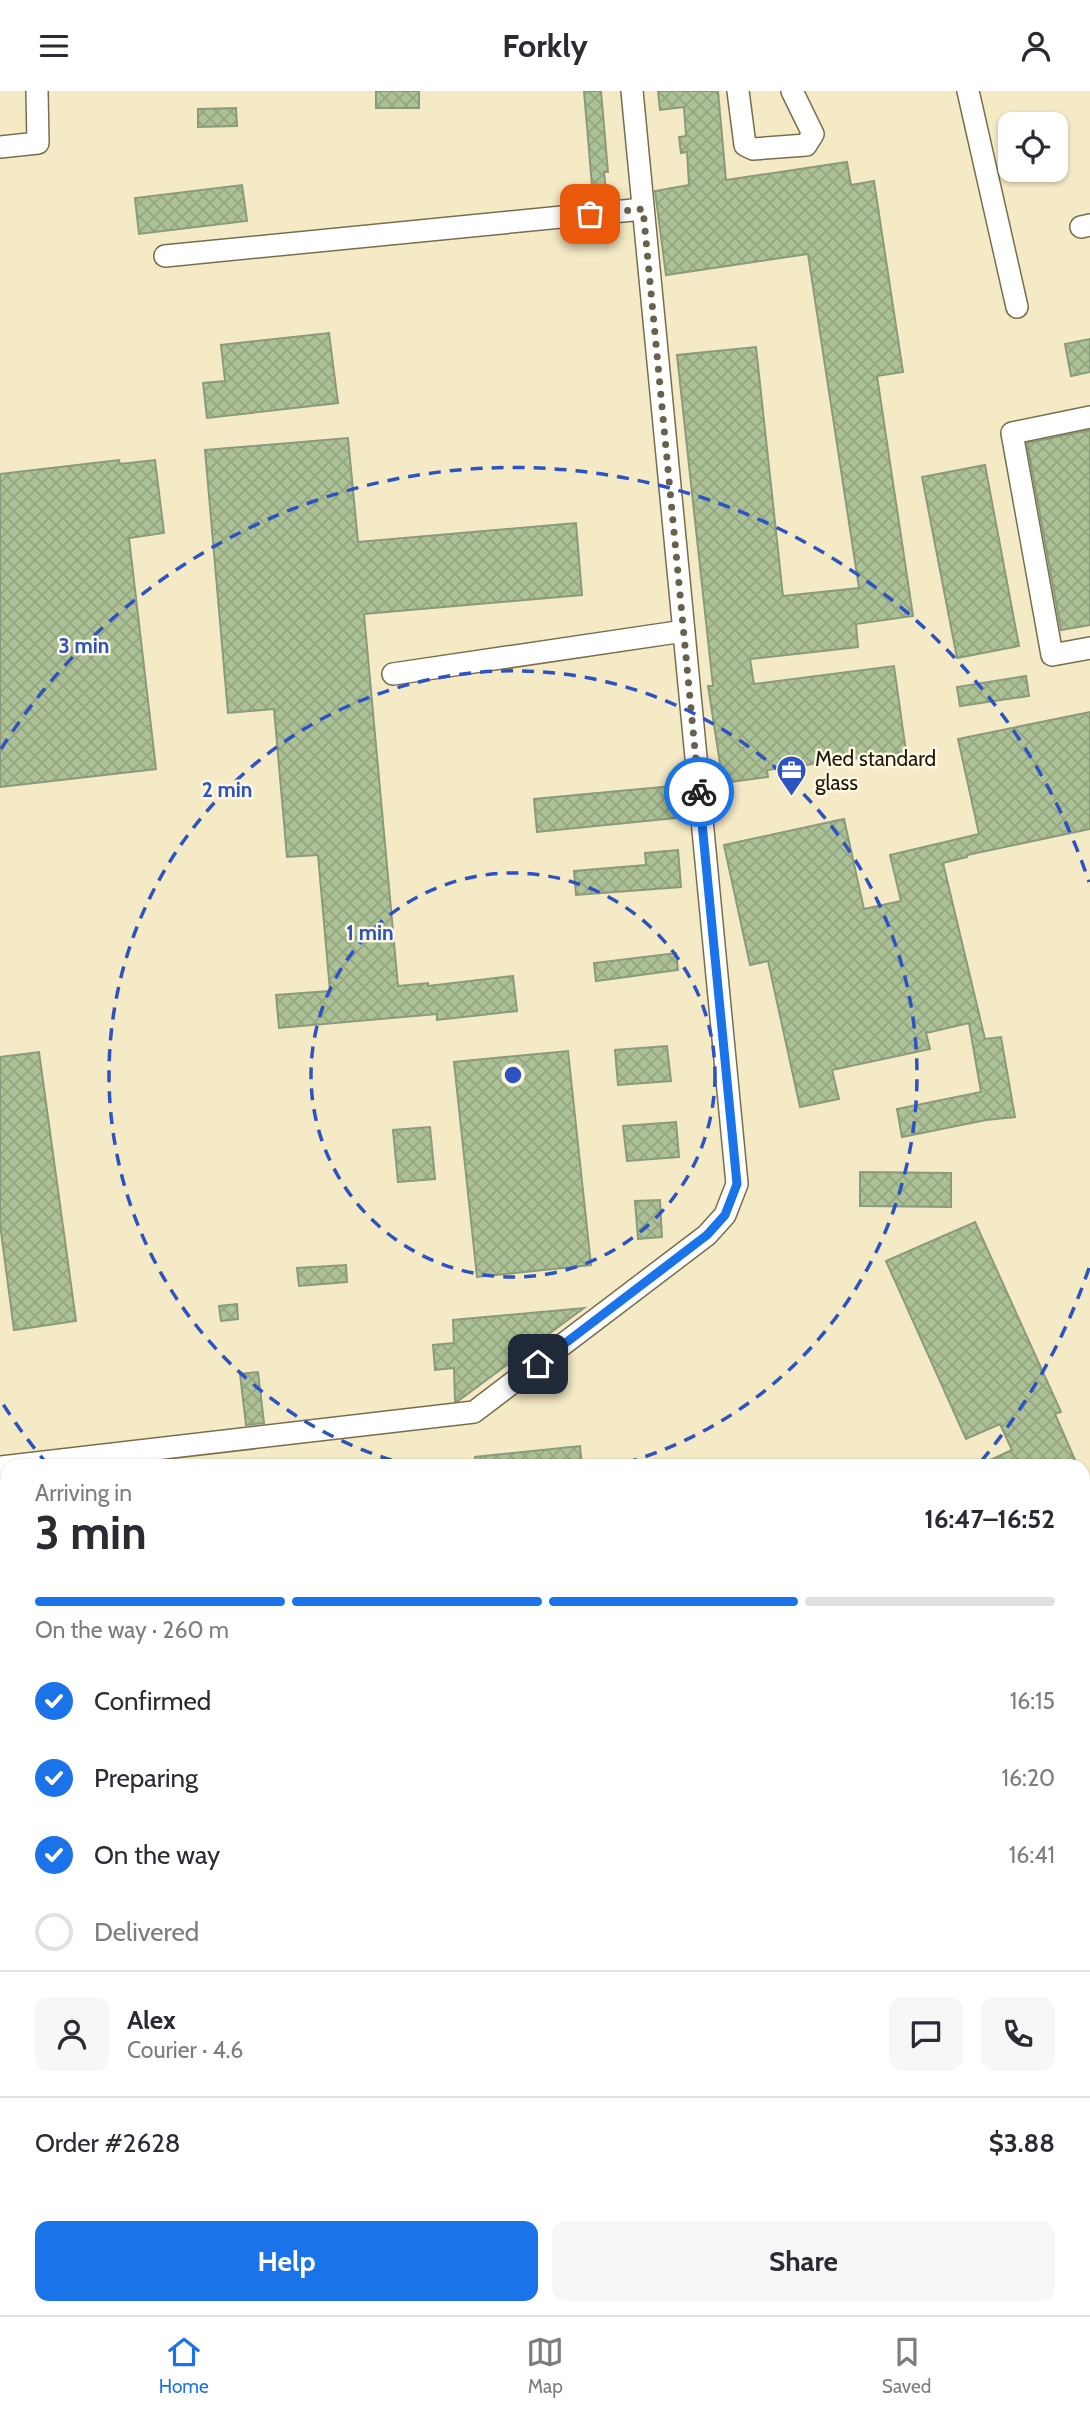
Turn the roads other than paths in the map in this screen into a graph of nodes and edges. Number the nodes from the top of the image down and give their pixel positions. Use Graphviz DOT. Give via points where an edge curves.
graph roads {
  1 [pos="37,91"];
  2 [pos="632,91"];
  3 [pos="738,91"];
  4 [pos="792,91"];
  5 [pos="968,91"];
  6 [pos="0,147"];
  7 [pos="643,209"];
  8 [pos="165,256"];
  9 [pos="1017,307"];
  10 [pos="1090,417"];
  11 [pos="684,631"];
  12 [pos="1090,647"];
  13 [pos="393,674"];
  14 [pos="69,1459"];
  1 -- 6 [label="street" via="38,143"];
  2 -- 7 [label="street"];
  3 -- 4 [label="street" via="745,145 753,149 806,145 813,134"];
  5 -- 9 [label="street"];
  7 -- 8 [label="street"];
  7 -- 11 [label="street"];
  10 -- 12 [label="street" via="1012,433 1052,655"];
  11 -- 13 [label="street"];
  11 -- 14 [label="street" via="737,1184 725,1215 707,1235 474,1412"];
}
